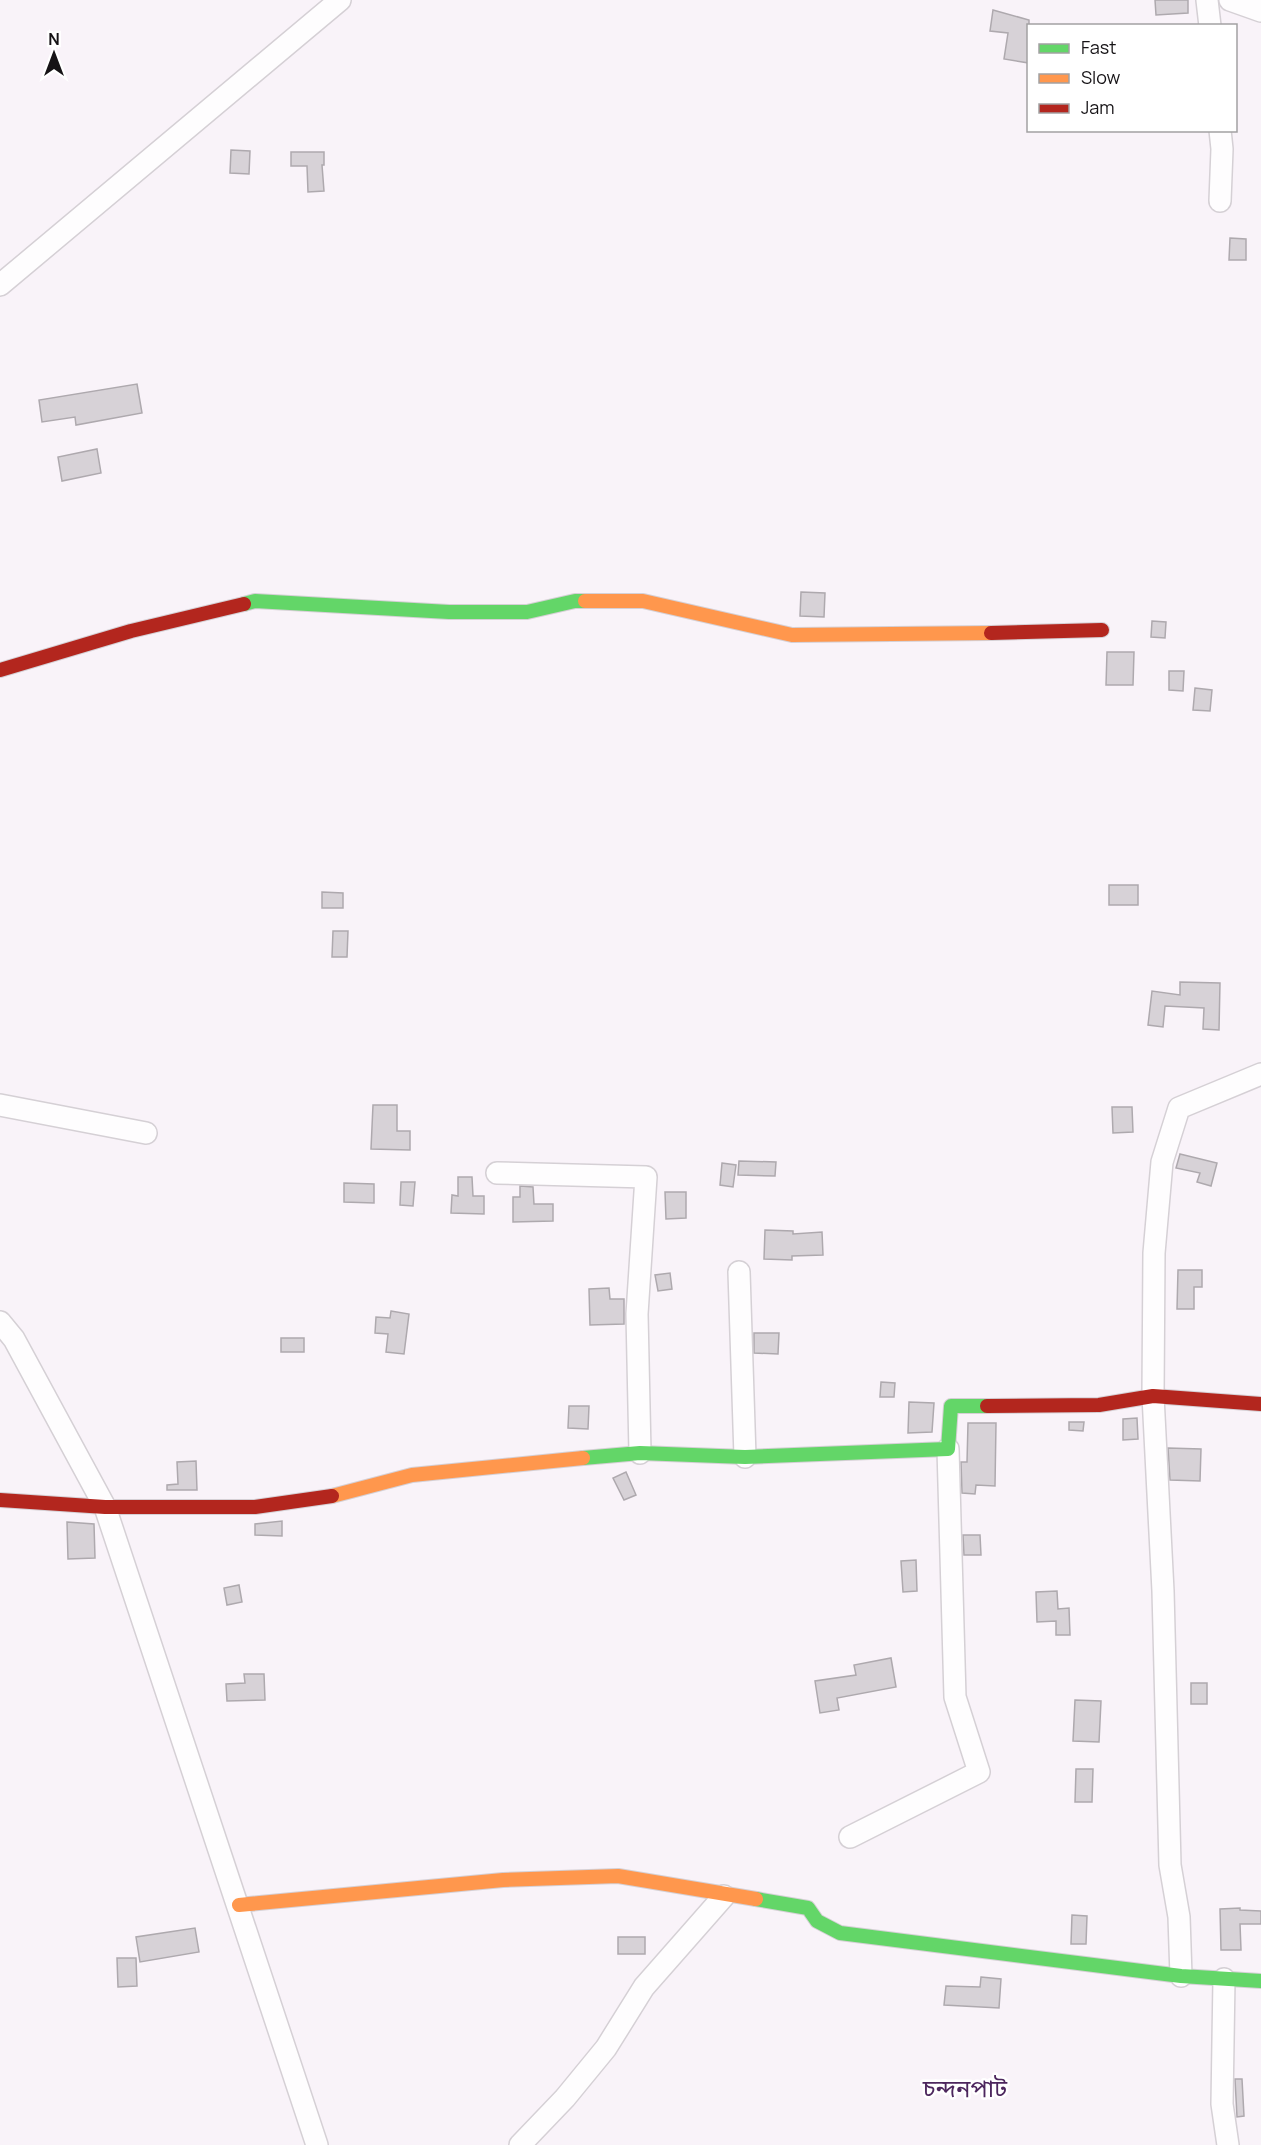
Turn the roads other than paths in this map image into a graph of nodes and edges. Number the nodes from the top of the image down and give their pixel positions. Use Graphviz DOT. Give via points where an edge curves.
graph roads {
  1 [pos="340,0"];
  2 [pos="1207,0"];
  3 [pos="1230,0"];
  4 [pos="1261,10"];
  5 [pos="1210,24"];
  6 [pos="1220,132"];
  7 [pos="1220,201"];
  8 [pos="0,285"];
  9 [pos="1101,630"];
  10 [pos="0,670"];
  11 [pos="1261,1074"];
  12 [pos="0,1105"];
  13 [pos="146,1133"];
  14 [pos="497,1173"];
  15 [pos="740,1272"];
  16 [pos="0,1322"];
  17 [pos="1153,1396"];
  18 [pos="1261,1404"];
  19 [pos="948,1449"];
  20 [pos="640,1453"];
  21 [pos="745,1458"];
  22 [pos="0,1500"];
  23 [pos="105,1507"];
  24 [pos="850,1837"];
  25 [pos="724,1896"];
  26 [pos="239,1905"];
  27 [pos="1181,1976"];
  28 [pos="1224,1979"];
  29 [pos="1261,1981"];
  30 [pos="317,2145"];
  31 [pos="520,2145"];
  32 [pos="1228,2145"];
  1 -- 8 [label="street"];
  2 -- 5 [label="street"];
  3 -- 4 [label="street"];
  6 -- 7 [label="street"];
  9 -- 10 [label="street" via="792,635 643,601 575,601 527,612 449,612 255,601 131,631"];
  11 -- 17 [label="street" via="1179,1108 1162,1162 1154,1253"];
  12 -- 13 [label="street"];
  14 -- 20 [label="street" via="646,1177 637,1314"];
  15 -- 21 [label="street"];
  16 -- 23 [label="street" via="14,1339"];
  17 -- 18 [label="street"];
  17 -- 19 [label="street" via="1099,1405 951,1406"];
  17 -- 27 [label="street" via="1164,1591 1170,1865 1179,1917"];
  19 -- 21 [label="street"];
  19 -- 24 [label="street" via="955,1697 980,1772"];
  20 -- 21 [label="street"];
  20 -- 23 [label="street" via="412,1475 322,1499 255,1507"];
  22 -- 23 [label="street"];
  23 -- 26 [label="street"];
  25 -- 26 [label="street" via="618,1876 503,1880"];
  25 -- 27 [label="street" via="808,1908 817,1922 840,1933"];
  25 -- 31 [label="street" via="644,1988 606,2048"];
  26 -- 30 [label="street"];
  27 -- 28 [label="street"];
  28 -- 29 [label="street"];
  28 -- 32 [label="street" via="1222,2104"];
}
